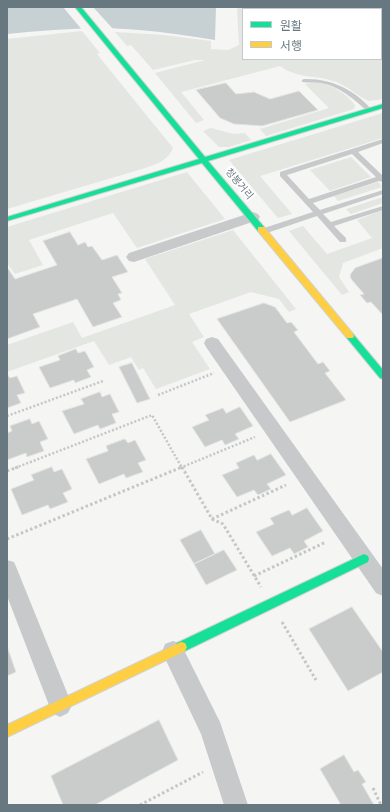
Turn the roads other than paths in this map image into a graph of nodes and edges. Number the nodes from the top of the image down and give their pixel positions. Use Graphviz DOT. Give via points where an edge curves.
graph roads {
  1 [pos="78,7"];
  2 [pos="304,81"];
  3 [pos="383,106"];
  4 [pos="369,110"];
  5 [pos="383,141"];
  6 [pos="353,150"];
  7 [pos="205,160"];
  8 [pos="382,179"];
  9 [pos="383,192"];
  10 [pos="308,202"];
  11 [pos="383,208"];
  12 [pos="318,213"];
  13 [pos="252,217"];
  14 [pos="7,219"];
  15 [pos="329,225"];
  16 [pos="264,231"];
  17 [pos="343,240"];
  18 [pos="134,257"];
  19 [pos="212,343"];
  20 [pos="383,376"];
  21 [pos="364,559"];
  22 [pos="7,569"];
  23 [pos="383,586"];
  24 [pos="173,652"];
  25 [pos="60,705"];
  26 [pos="7,731"];
  27 [pos="236,805"];
  1 -- 7 [label="street, 청봉거리"];
  2 -- 4 [label="lane" via="334,84"];
  3 -- 4 [label="street"];
  4 -- 7 [label="street"];
  5 -- 6 [label="lane"];
  6 -- 8 [label="lane"];
  6 -- 10 [label="lane" via="282,174"];
  7 -- 13 [label="street, 청봉거리"];
  7 -- 14 [label="street"];
  8 -- 10 [label="lane"];
  9 -- 12 [label="lane"];
  10 -- 12 [label="lane"];
  11 -- 15 [label="lane"];
  12 -- 15 [label="lane"];
  12 -- 16 [label="lane"];
  13 -- 16 [label="street, 청봉거리"];
  13 -- 18 [label="street"];
  15 -- 17 [label="lane"];
  16 -- 20 [label="street, 청봉거리"];
  19 -- 21 [label="street"];
  21 -- 23 [label="street"];
  21 -- 24 [label="street"];
  22 -- 25 [label="street"];
  24 -- 25 [label="street"];
  24 -- 27 [label="street" via="212,730"];
  25 -- 26 [label="street"];
}
